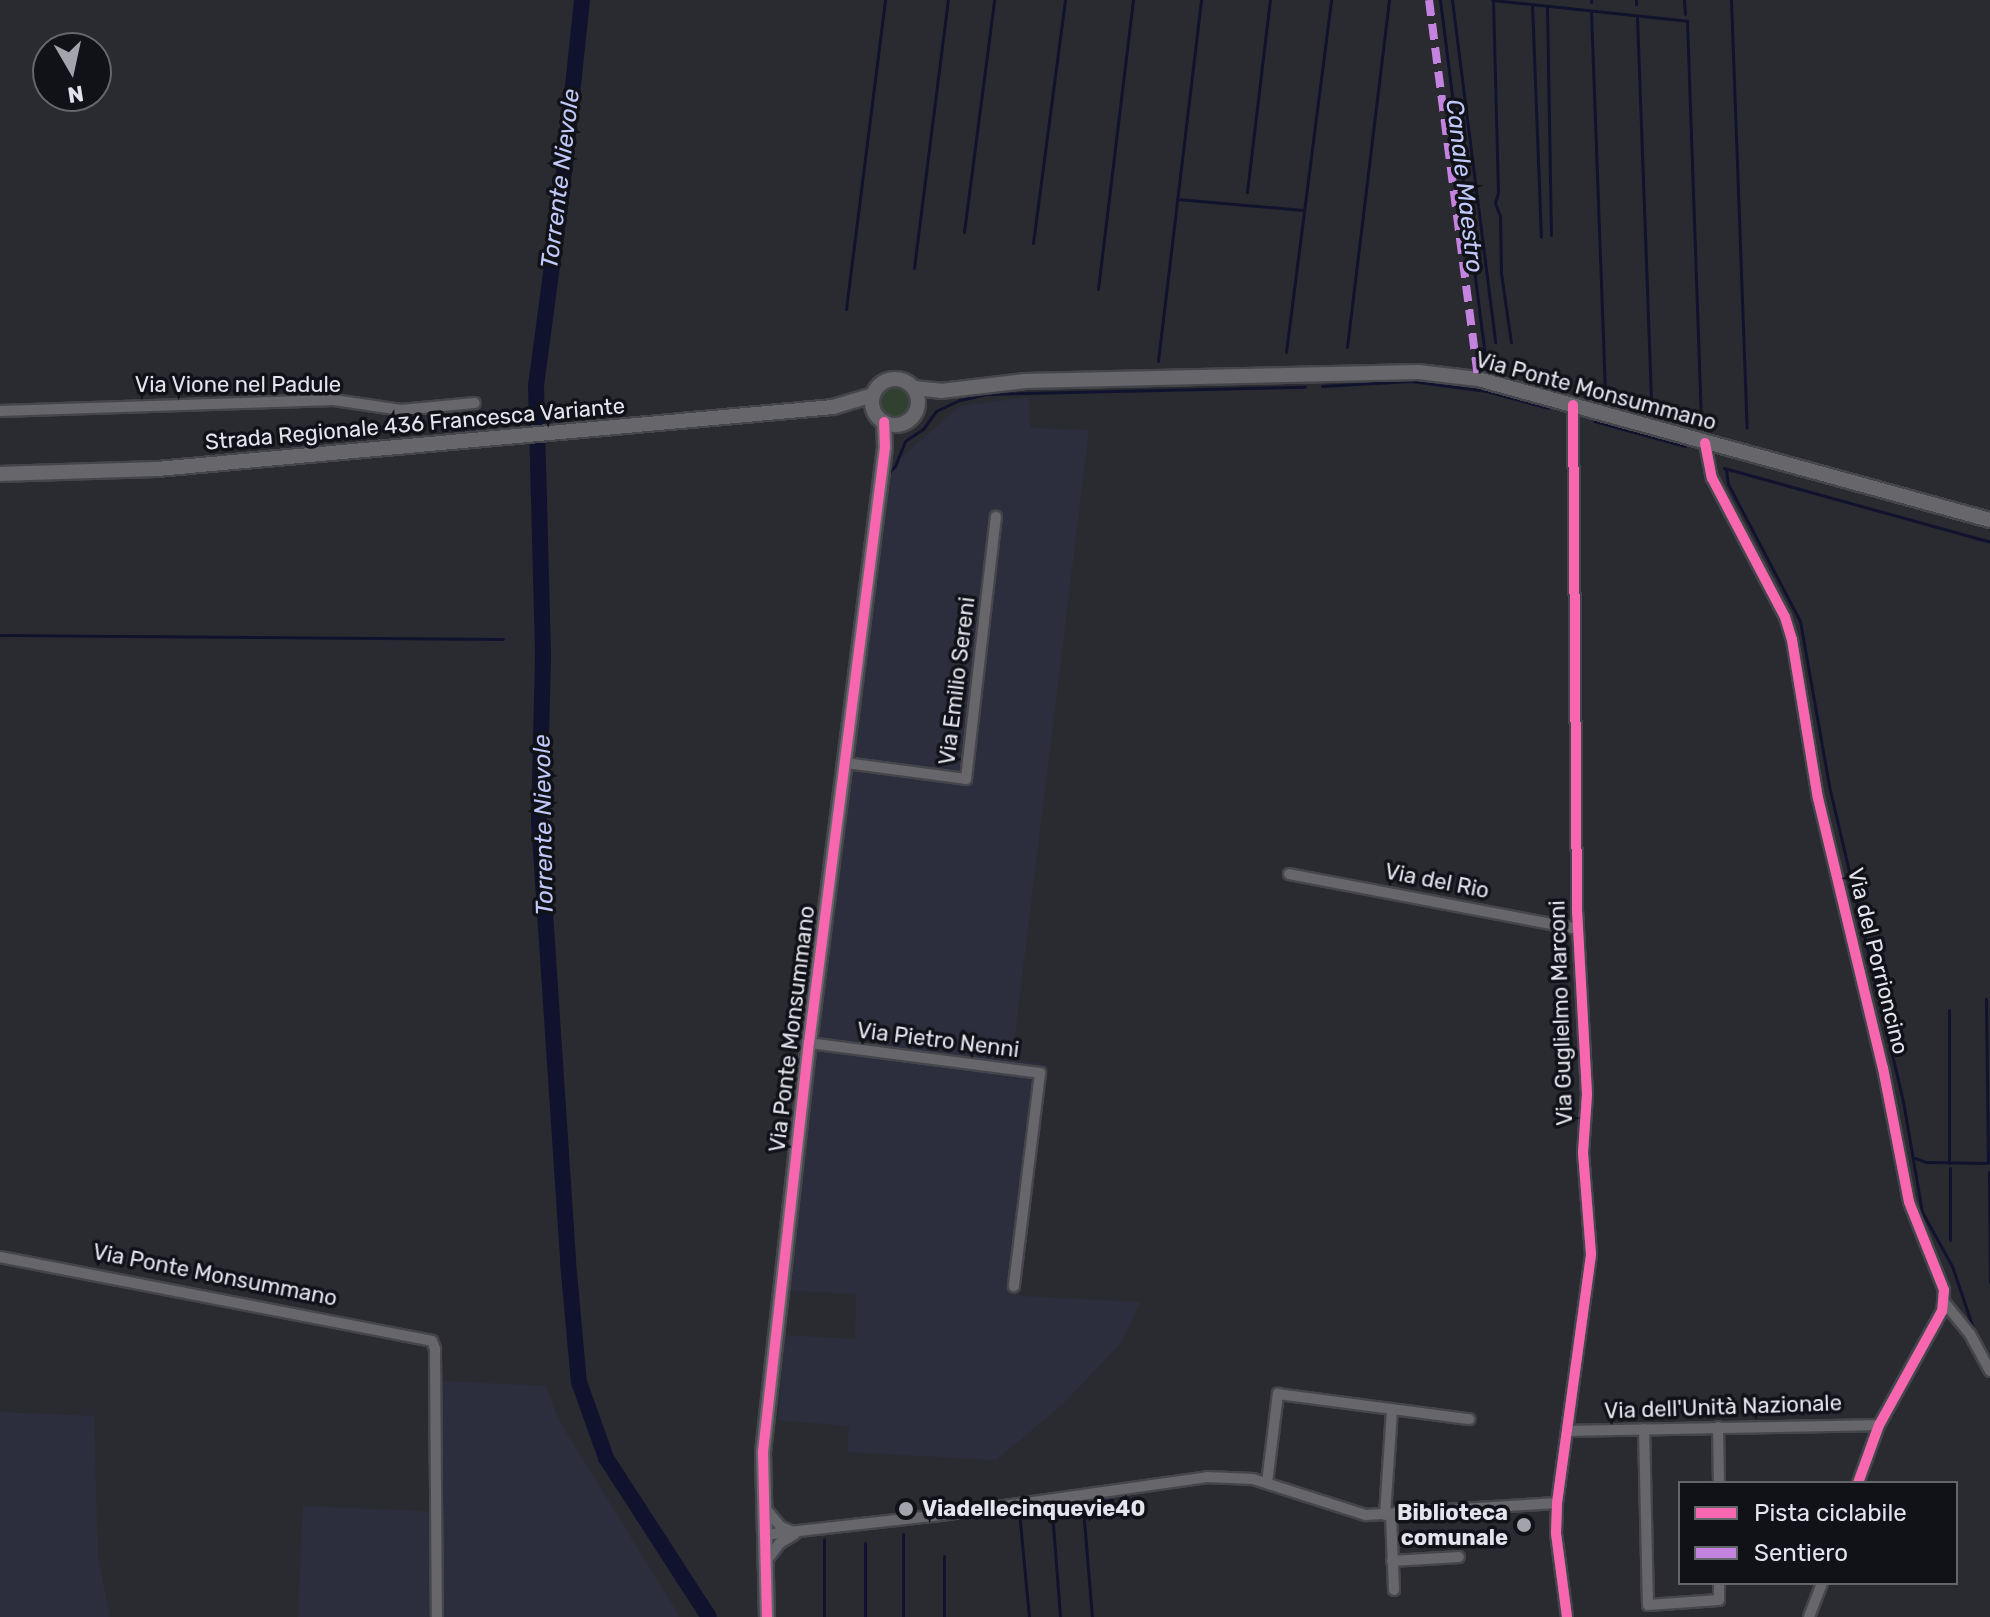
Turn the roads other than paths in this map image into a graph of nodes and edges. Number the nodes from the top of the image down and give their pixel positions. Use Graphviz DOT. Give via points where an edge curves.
graph roads {
  1 [pos="914,388"];
  2 [pos="941,391"];
  3 [pos="873,395"];
  4 [pos="475,403"];
  5 [pos="918,404"];
  6 [pos="1573,405"];
  7 [pos="833,407"];
  8 [pos="0,411"];
  9 [pos="886,420"];
  10 [pos="1705,443"];
  11 [pos="0,474"];
  12 [pos="996,517"];
  13 [pos="1990,520"];
  14 [pos="846,763"];
  15 [pos="1289,874"];
  16 [pos="1578,929"];
  17 [pos="809,1043"];
  18 [pos="0,1257"];
  19 [pos="1014,1286"];
  20 [pos="1944,1302"];
  21 [pos="1990,1371"];
  22 [pos="1392,1409"];
  23 [pos="1469,1419"];
  24 [pos="1879,1425"];
  25 [pos="1718,1427"];
  26 [pos="1644,1429"];
  27 [pos="1569,1431"];
  28 [pos="1719,1481"];
  29 [pos="1859,1481"];
  30 [pos="1267,1483"];
  31 [pos="1557,1503"];
  32 [pos="763,1506"];
  33 [pos="1388,1515"];
  34 [pos="797,1533"];
  35 [pos="763,1535"];
  36 [pos="1459,1557"];
  37 [pos="1392,1561"];
  38 [pos="765,1563"];
  39 [pos="1719,1585"];
  40 [pos="1821,1585"];
  41 [pos="1394,1590"];
  42 [pos="437,1617"];
  43 [pos="767,1617"];
  44 [pos="1567,1617"];
  45 [pos="1809,1617"];
  1 -- 2 [label="main road"];
  1 -- 3 [label="main road" via="890,379"];
  1 -- 5 [label="main road"];
  2 -- 5 [label="main road"];
  2 -- 6 [label="main road, Via Ponte Monsummano" via="1040,381 1418,372 1478,379"];
  3 -- 7 [label="main road"];
  3 -- 9 [label="main road"];
  4 -- 8 [label="street, Via Vione nel Padule" via="401,410 334,400"];
  5 -- 9 [label="main road" via="914,415"];
  6 -- 10 [label="main road, Via Ponte Monsummano"];
  6 -- 16 [label="street, Via Guglielmo Marconi"];
  7 -- 9 [label="main road"];
  7 -- 11 [label="main road, Strada Regionale 436 Francesca Variante" via="157,469"];
  9 -- 14 [label="main road, Via Ponte Monsummano"];
  10 -- 13 [label="main road, Via Ponte Monsummano"];
  10 -- 20 [label="street, Via del Porrioncino" via="1712,478 1792,640 1818,798 1883,1068 1909,1202"];
  12 -- 14 [label="street, Via Emilio Sereni" via="966,779"];
  14 -- 17 [label="main road, Via Ponte Monsummano"];
  15 -- 16 [label="street, Via del Rio"];
  16 -- 27 [label="street, Via Guglielmo Marconi" via="1591,1254"];
  17 -- 19 [label="street, Via Pietro Nenni" via="1040,1073"];
  17 -- 32 [label="main road, Via Ponte Monsummano" via="763,1452"];
  18 -- 42 [label="street, Via Ponte Monsummano" via="432,1341"];
  20 -- 21 [label="street"];
  20 -- 24 [label="street"];
  22 -- 23 [label="street"];
  22 -- 30 [label="street" via="1278,1394"];
  22 -- 33 [label="street"];
  24 -- 25 [label="street, Via dell'Unità Nazionale"];
  24 -- 29 [label="street"];
  25 -- 26 [label="street, Via dell'Unità Nazionale"];
  25 -- 28 [label="street"];
  26 -- 27 [label="street, Via dell'Unità Nazionale"];
  26 -- 39 [label="street" via="1648,1605 1719,1600"];
  27 -- 31 [label="street, Via Guglielmo Marconi"];
  30 -- 33 [label="street" via="1366,1515"];
  30 -- 34 [label="street" via="1231,1477 1177,1480"];
  31 -- 33 [label="street"];
  31 -- 44 [label="street, Via Guglielmo Marconi"];
  32 -- 34 [label="street" via="781,1527"];
  32 -- 35 [label="main road, Via Ponte Monsummano"];
  33 -- 37 [label="street"];
  34 -- 35 [label="street"];
  34 -- 38 [label="street" via="780,1543"];
  35 -- 38 [label="main road, Via Ponte Monsummano"];
  36 -- 37 [label="street"];
  37 -- 41 [label="street"];
  38 -- 43 [label="main road, Via Ponte Monsummano"];
  40 -- 45 [label="street"];
}
